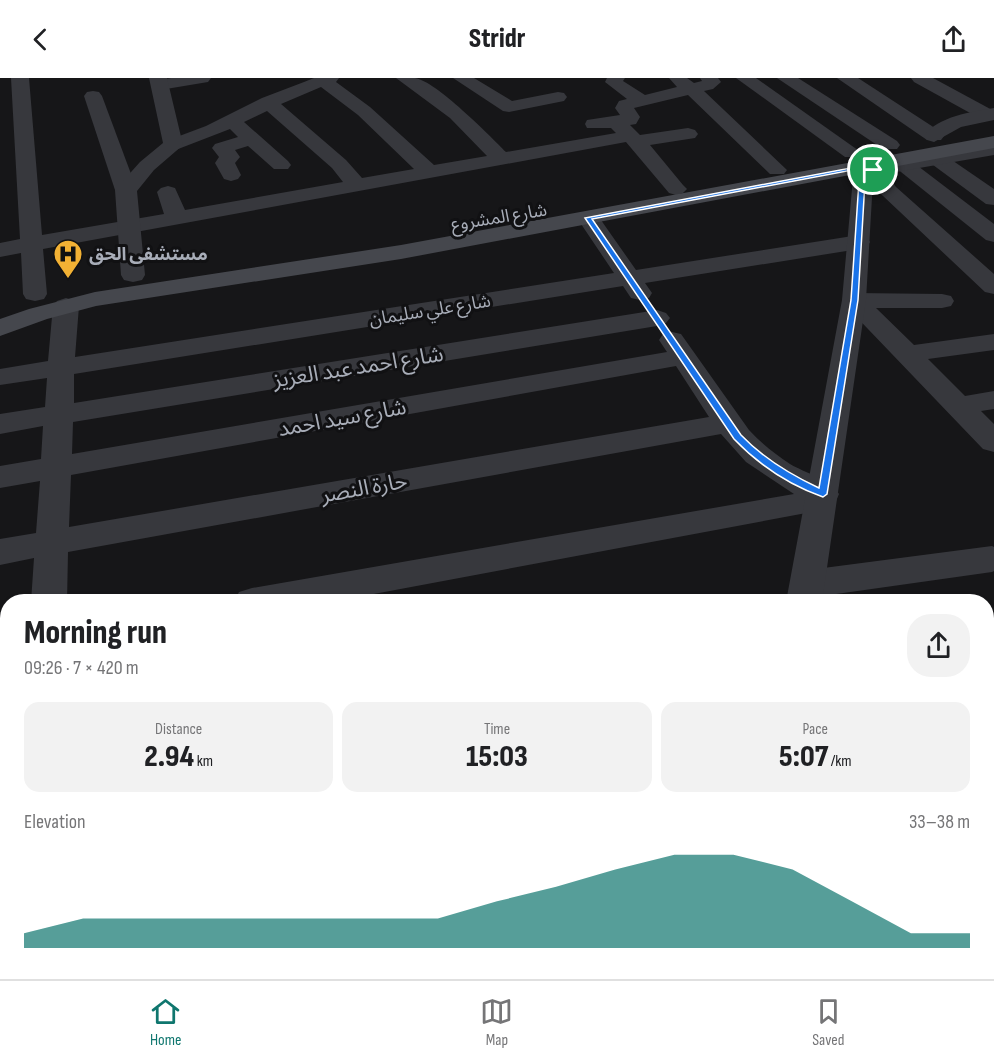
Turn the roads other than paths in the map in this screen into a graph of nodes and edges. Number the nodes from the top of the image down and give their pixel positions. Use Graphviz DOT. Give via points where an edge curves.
graph roads {
  1 [pos="20,78"];
  2 [pos="202,78"];
  3 [pos="405,78"];
  4 [pos="462,78"];
  5 [pos="616,78"];
  6 [pos="675,78"];
  7 [pos="745,78"];
  8 [pos="786,78"];
  9 [pos="846,78"];
  10 [pos="920,78"];
  11 [pos="326,79"];
  12 [pos="159,82"];
  13 [pos="542,84"];
  14 [pos="703,84"];
  15 [pos="93,96"];
  16 [pos="558,97"];
  17 [pos="642,100"];
  18 [pos="268,102"];
  19 [pos="231,120"];
  20 [pos="595,124"];
  21 [pos="573,127"];
  22 [pos="626,127"];
  23 [pos="687,134"];
  24 [pos="934,136"];
  25 [pos="990,136"];
  26 [pos="251,139"];
  27 [pos="173,145"];
  28 [pos="890,145"];
  29 [pos="936,158"];
  30 [pos="501,159"];
  31 [pos="865,163"];
  32 [pos="903,164"];
  33 [pos="281,165"];
  34 [pos="777,170"];
  35 [pos="430,173"];
  36 [pos="358,186"];
  37 [pos="676,189"];
  38 [pos="126,190"];
  39 [pos="168,192"];
  40 [pos="994,200"];
  41 [pos="233,209"];
  42 [pos="588,218"];
  43 [pos="177,219"];
  44 [pos="130,228"];
  45 [pos="994,235"];
  46 [pos="859,242"];
  47 [pos="31,245"];
  48 [pos="0,250"];
  49 [pos="133,275"];
  50 [pos="630,278"];
  51 [pos="994,287"];
  52 [pos="35,294"];
  53 [pos="13,300"];
  54 [pos="854,300"];
  55 [pos="942,301"];
  56 [pos="66,306"];
  57 [pos="657,318"];
  58 [pos="0,328"];
  59 [pos="994,342"];
  60 [pos="909,354"];
  61 [pos="683,357"];
  62 [pos="61,368"];
  63 [pos="0,377"];
  64 [pos="994,400"];
  65 [pos="959,406"];
  66 [pos="59,415"];
  67 [pos="728,423"];
  68 [pos="0,424"];
  69 [pos="994,442"];
  70 [pos="56,468"];
  71 [pos="0,477"];
  72 [pos="822,497"];
  73 [pos="53,541"];
  74 [pos="0,552"];
  75 [pos="992,559"];
  76 [pos="806,592"];
  77 [pos="50,594"];
  78 [pos="295,594"];
  1 -- 47 [label="street"];
  2 -- 12 [label="street"];
  3 -- 30 [label="street" via="484,130"];
  4 -- 16 [label="street" via="509,107"];
  5 -- 17 [label="street" via="614,82"];
  6 -- 14 [label="street"];
  7 -- 31 [label="street"];
  8 -- 28 [label="street"];
  9 -- 24 [label="street"];
  10 -- 25 [label="street"];
  11 -- 18 [label="street"];
  11 -- 35 [label="street"];
  12 -- 27 [label="street"];
  13 -- 16 [label="street"];
  14 -- 17 [label="street"];
  14 -- 34 [label="street"];
  15 -- 38 [label="street"];
  16 -- 20 [label="street"];
  17 -- 22 [label="street" via="625,105"];
  18 -- 19 [label="street"];
  18 -- 36 [label="street" via="339,164"];
  19 -- 26 [label="street"];
  19 -- 27 [label="street"];
  20 -- 21 [label="street"];
  20 -- 22 [label="street"];
  22 -- 23 [label="street"];
  22 -- 30 [label="street"];
  22 -- 37 [label="street"];
  24 -- 25 [label="main road, شارع المشروع"];
  24 -- 28 [label="main road, شارع المشروع"];
  25 -- 29 [label="street, شارع المشروع"];
  25 -- 31 [label="main road"];
  26 -- 33 [label="street"];
  26 -- 41 [label="street" via="222,148 230,157 225,163"];
  27 -- 38 [label="street"];
  28 -- 31 [label="main road, شارع المشروع"];
  29 -- 32 [label="street, شارع المشروع"];
  29 -- 40 [label="street"];
  30 -- 35 [label="street"];
  31 -- 32 [label="street, شارع المشروع"];
  31 -- 34 [label="main road, شارع المشروع"];
  31 -- 42 [label="main road, شارع المشروع"];
  31 -- 46 [label="street"];
  31 -- 51 [label="street" via="888,191"];
  32 -- 45 [label="street"];
  34 -- 37 [label="main road, شارع المشروع"];
  35 -- 36 [label="street"];
  36 -- 41 [label="street"];
  37 -- 49 [label="main road, شارع المشروع"];
  38 -- 44 [label="street"];
  39 -- 43 [label="street"];
  41 -- 43 [label="street"];
  42 -- 50 [label="street"];
  42 -- 56 [label="main road, شارع المشروع"];
  43 -- 44 [label="street"];
  44 -- 47 [label="street"];
  44 -- 49 [label="street"];
  46 -- 50 [label="street, شارع علي سليمان"];
  46 -- 54 [label="street"];
  47 -- 48 [label="street"];
  47 -- 52 [label="street"];
  49 -- 52 [label="main road, شارع المشروع"];
  50 -- 57 [label="street"];
  50 -- 62 [label="street, شارع علي سليمان"];
  52 -- 53 [label="main road, شارع المشروع"];
  54 -- 55 [label="street"];
  54 -- 60 [label="street"];
  54 -- 72 [label="street"];
  56 -- 58 [label="main road, شارع المشروع"];
  56 -- 62 [label="street"];
  57 -- 61 [label="street"];
  57 -- 66 [label="street, شارع احمد عبد العزيز"];
  59 -- 60 [label="street"];
  60 -- 65 [label="street"];
  61 -- 67 [label="street"];
  61 -- 70 [label="street, شارع سيد احمد"];
  62 -- 63 [label="street, شارع علي سليمان"];
  62 -- 66 [label="street"];
  64 -- 65 [label="street"];
  65 -- 69 [label="street"];
  66 -- 68 [label="street, شارع احمد عبد العزيز"];
  66 -- 70 [label="street"];
  67 -- 72 [label="street" via="765,463"];
  67 -- 73 [label="street, حارة النصر"];
  70 -- 71 [label="street, شارع سيد احمد"];
  70 -- 73 [label="street"];
  72 -- 76 [label="street"];
  72 -- 78 [label="street"];
  73 -- 74 [label="street, حارة النصر"];
  73 -- 77 [label="street"];
  75 -- 76 [label="street"];
}
